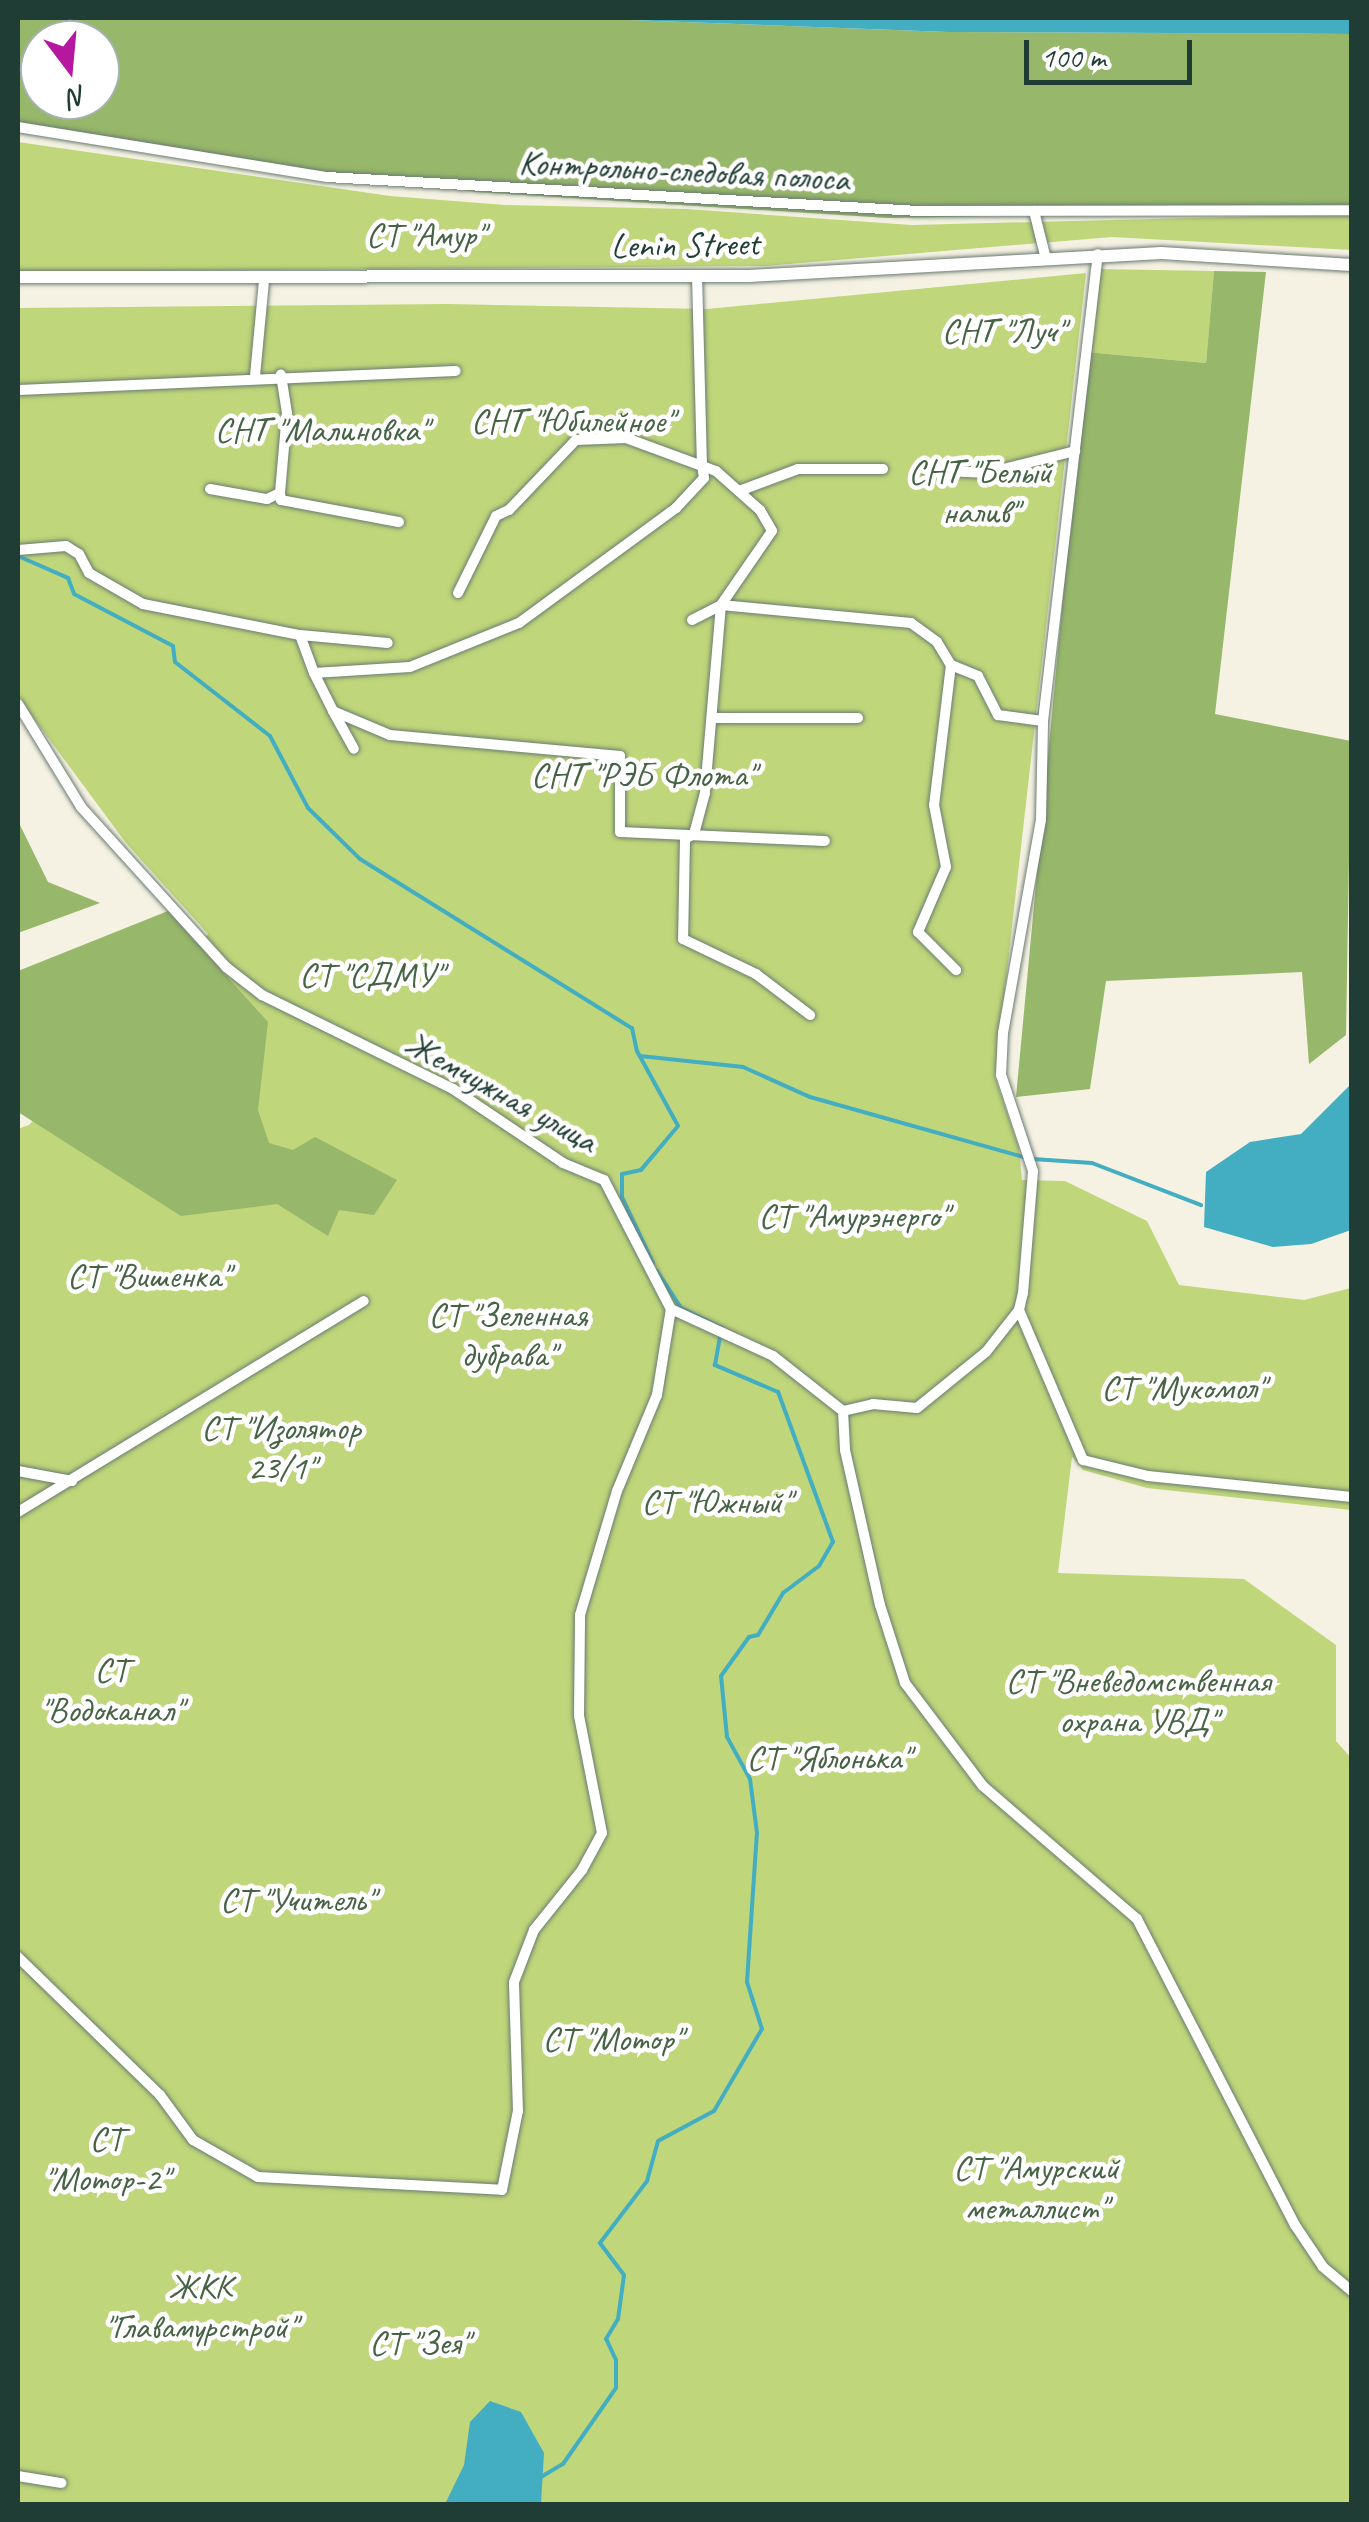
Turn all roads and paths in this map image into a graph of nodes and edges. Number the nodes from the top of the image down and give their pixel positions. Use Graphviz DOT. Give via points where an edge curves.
graph roads {
  1 [pos="18,127"];
  2 [pos="1352,210"];
  3 [pos="1034,211"];
  4 [pos="1098,254"];
  5 [pos="1045,255"];
  6 [pos="1352,265"];
  7 [pos="697,275"];
  8 [pos="18,277"];
  9 [pos="264,280"];
  10 [pos="456,371"];
  11 [pos="281,374"];
  12 [pos="255,376"];
  13 [pos="18,390"];
  14 [pos="1075,451"];
  15 [pos="702,466"];
  16 [pos="883,469"];
  17 [pos="927,470"];
  18 [pos="210,489"];
  19 [pos="739,491"];
  20 [pos="280,494"];
  21 [pos="400,522"];
  22 [pos="18,550"];
  23 [pos="458,593"];
  24 [pos="721,605"];
  25 [pos="692,620"];
  26 [pos="300,635"];
  27 [pos="388,643"];
  28 [pos="951,665"];
  29 [pos="314,674"];
  30 [pos="18,704"];
  31 [pos="332,711"];
  32 [pos="714,718"];
  33 [pos="858,718"];
  34 [pos="1043,721"];
  35 [pos="354,749"];
  36 [pos="694,834"];
  37 [pos="825,841"];
  38 [pos="956,970"];
  39 [pos="810,1016"];
  40 [pos="364,1301"];
  41 [pos="671,1309"];
  42 [pos="1019,1310"];
  43 [pos="843,1411"];
  44 [pos="18,1471"];
  45 [pos="73,1482"];
  46 [pos="1352,1496"];
  47 [pos="18,1512"];
  48 [pos="18,1957"];
  49 [pos="1352,2292"];
  50 [pos="18,2476"];
  51 [pos="62,2483"];
  1 -- 3 [label="street, Контрольно-следовая полоса" via="327,177 918,211"];
  2 -- 3 [label="street, Контрольно-следовая полоса"];
  3 -- 5 [label="street"];
  4 -- 5 [label="street, Lenin Street"];
  4 -- 6 [label="street, Lenin Street" via="1226,254"];
  4 -- 14 [label="street"];
  5 -- 7 [label="street, Lenin Street"];
  7 -- 9 [label="street, Lenin Street"];
  7 -- 15 [label="street"];
  8 -- 9 [label="street, Lenin Street"];
  9 -- 12 [label="street"];
  10 -- 11 [label="street"];
  11 -- 12 [label="street"];
  11 -- 20 [label="street" via="287,413"];
  12 -- 13 [label="street"];
  14 -- 17 [label="street" via="987,473"];
  14 -- 34 [label="street"];
  15 -- 19 [label="street"];
  15 -- 23 [label="street" via="626,438 576,440 496,516"];
  15 -- 29 [label="street" via="704,478 676,508 519,623 410,667"];
  16 -- 19 [label="street" via="798,469"];
  18 -- 20 [label="street"];
  19 -- 24 [label="street" via="772,532"];
  20 -- 21 [label="street" via="281,500"];
  22 -- 26 [label="street" via="66,546 80,554 89,573 144,604"];
  24 -- 25 [label="street"];
  24 -- 28 [label="street" via="911,623 937,642"];
  24 -- 32 [label="street"];
  26 -- 27 [label="street"];
  26 -- 29 [label="street"];
  28 -- 34 [label="street" via="978,676 998,715"];
  28 -- 38 [label="street" via="934,805 946,867 918,932"];
  29 -- 31 [label="street"];
  30 -- 41 [label="street, Жемчужная улица" via="81,807 226,967 262,994 454,1089 562,1163 604,1180"];
  31 -- 35 [label="street"];
  31 -- 36 [label="street" via="390,735 530,752 606,750 622,762 620,832"];
  32 -- 33 [label="street"];
  32 -- 36 [label="street"];
  34 -- 42 [label="street" via="1041,819 1001,1075 1033,1167"];
  36 -- 37 [label="street"];
  36 -- 39 [label="street" via="685,840 683,939 756,974"];
  40 -- 45 [label="street"];
  41 -- 43 [label="street" via="805,1377"];
  41 -- 48 [label="street" via="657,1395 618,1491 580,1616 579,1716 602,1833 534,1930 514,1982 518,2111 502,2190 258,2177 193,2140 160,2096"];
  42 -- 43 [label="street" via="986,1352 917,1408 873,1404"];
  42 -- 46 [label="street" via="1083,1460 1148,1476"];
  43 -- 49 [label="street" via="845,1450 880,1605 905,1682 983,1786 1138,1919 1295,2225 1324,2267"];
  44 -- 45 [label="street"];
  45 -- 47 [label="street"];
  50 -- 51 [label="street"];
}
